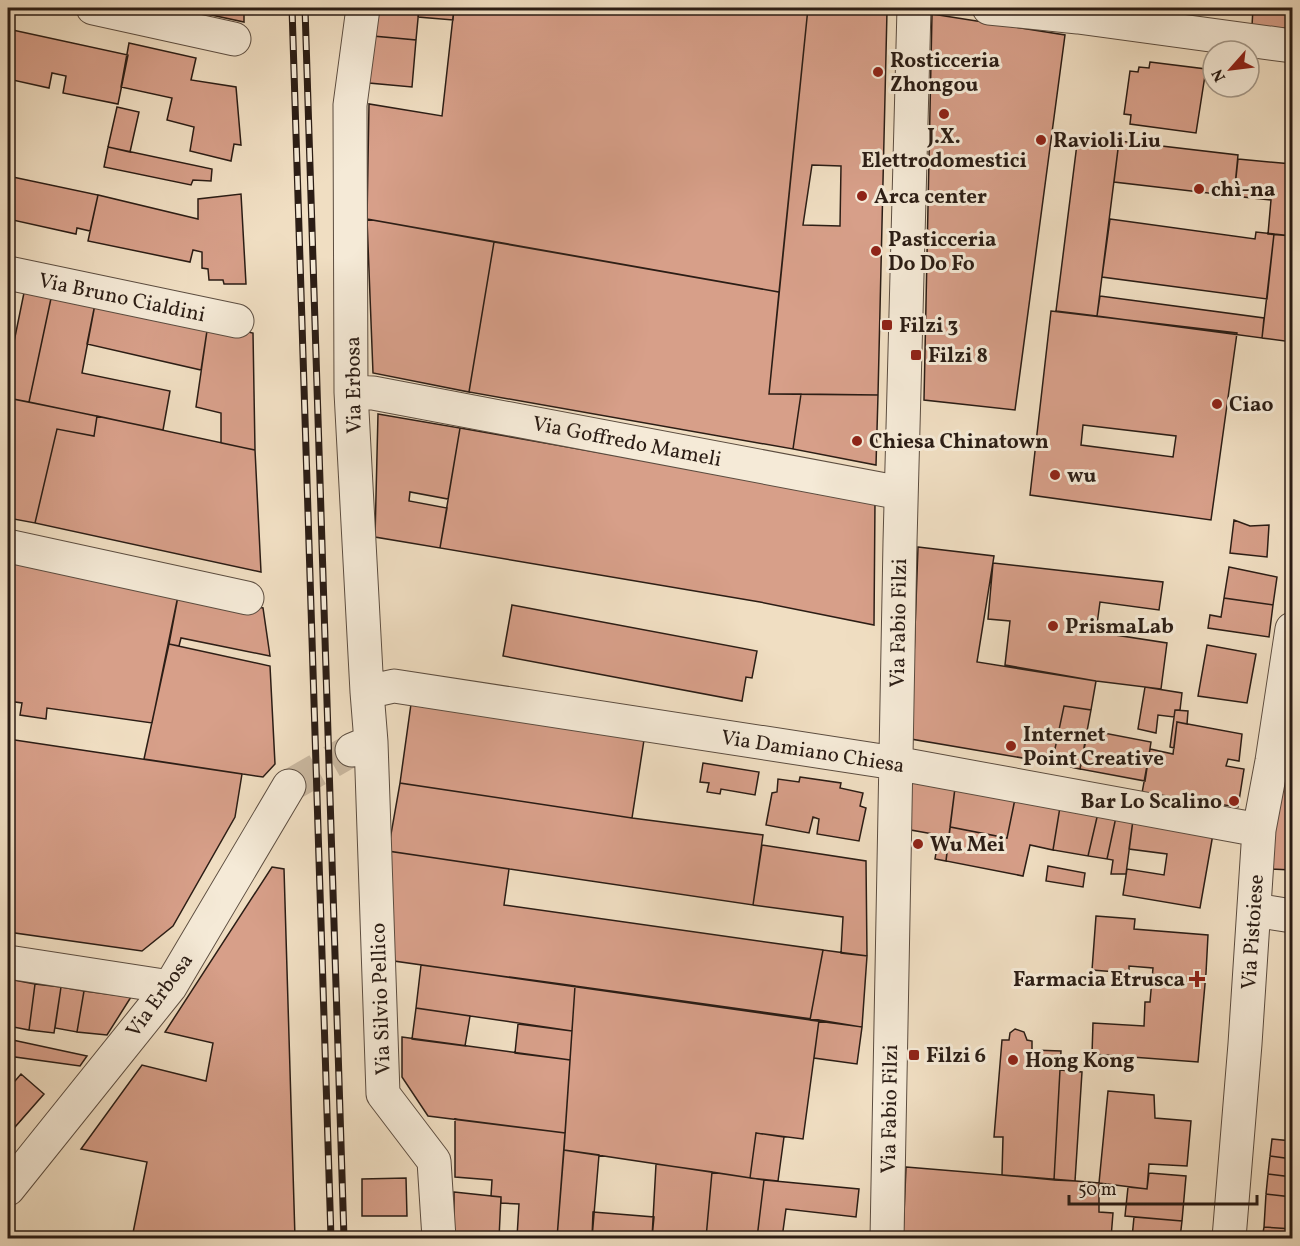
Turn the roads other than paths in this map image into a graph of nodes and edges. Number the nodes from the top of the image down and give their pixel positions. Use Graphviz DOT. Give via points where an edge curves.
graph roads {
  1 [pos="93,8"];
  2 [pos="363,8"];
  3 [pos="914,8"];
  4 [pos="989,8"];
  5 [pos="234,39"];
  6 [pos="1293,46"];
  7 [pos="8,273"];
  8 [pos="237,321"];
  9 [pos="351,392"];
  10 [pos="901,493"];
  11 [pos="8,546"];
  12 [pos="247,598"];
  13 [pos="1293,629"];
  14 [pos="367,692"];
  15 [pos="362,746"];
  16 [pos="895,763"];
  17 [pos="289,786"];
  18 [pos="1259,830"];
  19 [pos="1254,910"];
  20 [pos="1293,916"];
  21 [pos="8,962"];
  22 [pos="170,987"];
  23 [pos="8,1189"];
  24 [pos="439,1239"];
  25 [pos="886,1239"];
  26 [pos="1230,1239"];
  1 -- 5 [label="street"];
  2 -- 9 [label="street, Via Erbosa" via="350,105"];
  3 -- 10 [label="street, Via Fabio Filzi"];
  4 -- 6 [label="street"];
  7 -- 8 [label="street, Via Bruno Cialdini"];
  9 -- 10 [label="street, Via Goffredo Mameli"];
  9 -- 14 [label="street, Via Erbosa"];
  10 -- 16 [label="street, Via Fabio Filzi"];
  11 -- 12 [label="street"];
  13 -- 18 [label="street, Via Pistoiese"];
  14 -- 15 [label="street, Via Erbosa"];
  14 -- 16 [label="street, Via Damiano Chiesa" via="394,686"];
  15 -- 24 [label="street, Via Silvio Pellico" via="383,1094 434,1161"];
  16 -- 18 [label="street, Via Damiano Chiesa"];
  16 -- 25 [label="street, Via Fabio Filzi"];
  17 -- 22 [label="street, Via Erbosa"];
  18 -- 19 [label="street, Via Pistoiese"];
  19 -- 20 [label="street"];
  19 -- 26 [label="street, Via Pistoiese"];
  21 -- 22 [label="street"];
  22 -- 23 [label="street, Via Erbosa"];
}
